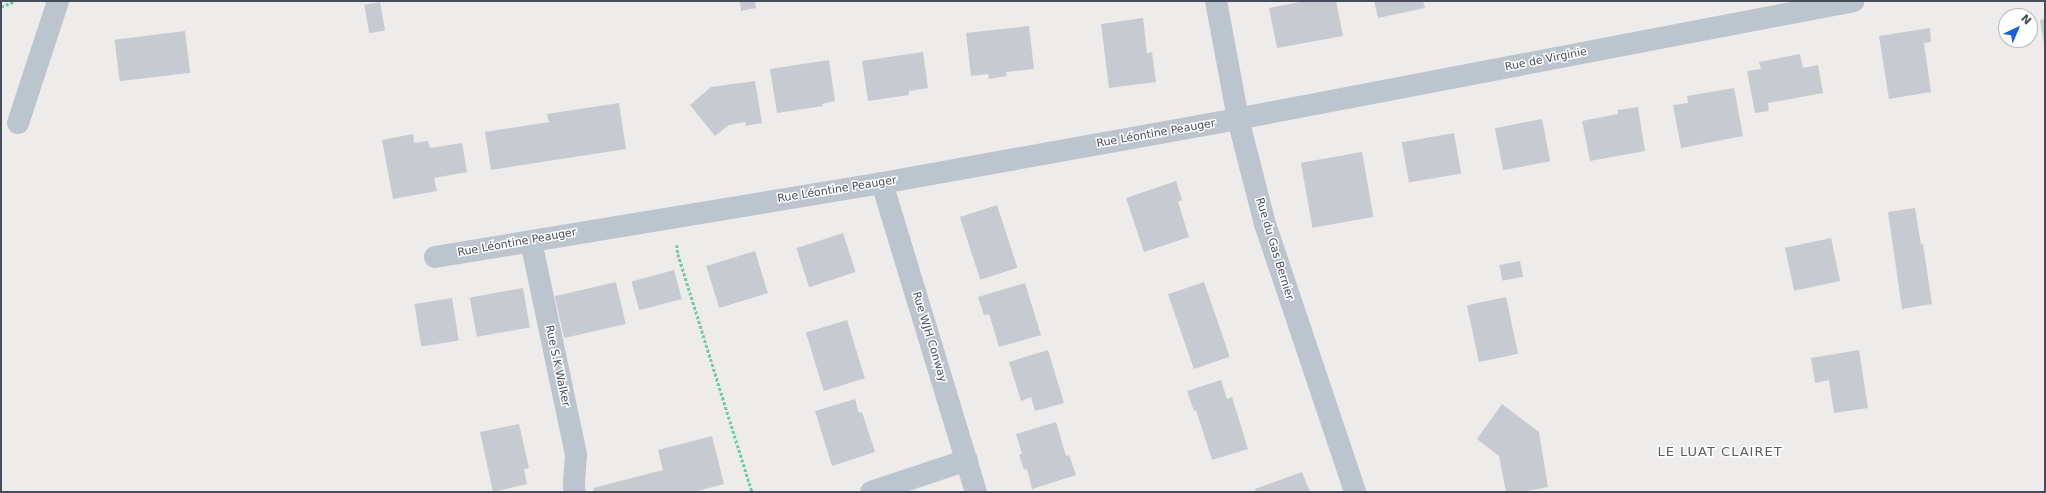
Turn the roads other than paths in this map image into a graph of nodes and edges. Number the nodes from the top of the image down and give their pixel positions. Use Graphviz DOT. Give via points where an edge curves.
graph roads {
  1 [pos="58,1"];
  2 [pos="1216,1"];
  3 [pos="1854,1"];
  4 [pos="1238,119"];
  5 [pos="18,123"];
  6 [pos="882,183"];
  7 [pos="531,240"];
  8 [pos="435,257"];
  9 [pos="967,460"];
  10 [pos="575,492"];
  11 [pos="872,492"];
  12 [pos="976,492"];
  13 [pos="1355,492"];
  1 -- 5 [label="street"];
  2 -- 4 [label="street, Rue du Gas Bernier"];
  3 -- 4 [label="street, Rue de Virginie"];
  4 -- 6 [label="street, Rue Léontine Peauger"];
  4 -- 13 [label="street, Rue du Gas Bernier" via="1264,224"];
  6 -- 7 [label="street, Rue Léontine Peauger"];
  6 -- 9 [label="street, Rue WJH Conway"];
  7 -- 8 [label="street, Rue Léontine Peauger"];
  7 -- 10 [label="street, Rue S.K Walker" via="576,454"];
  9 -- 11 [label="street"];
  9 -- 12 [label="street, Rue WJH Conway"];
}
